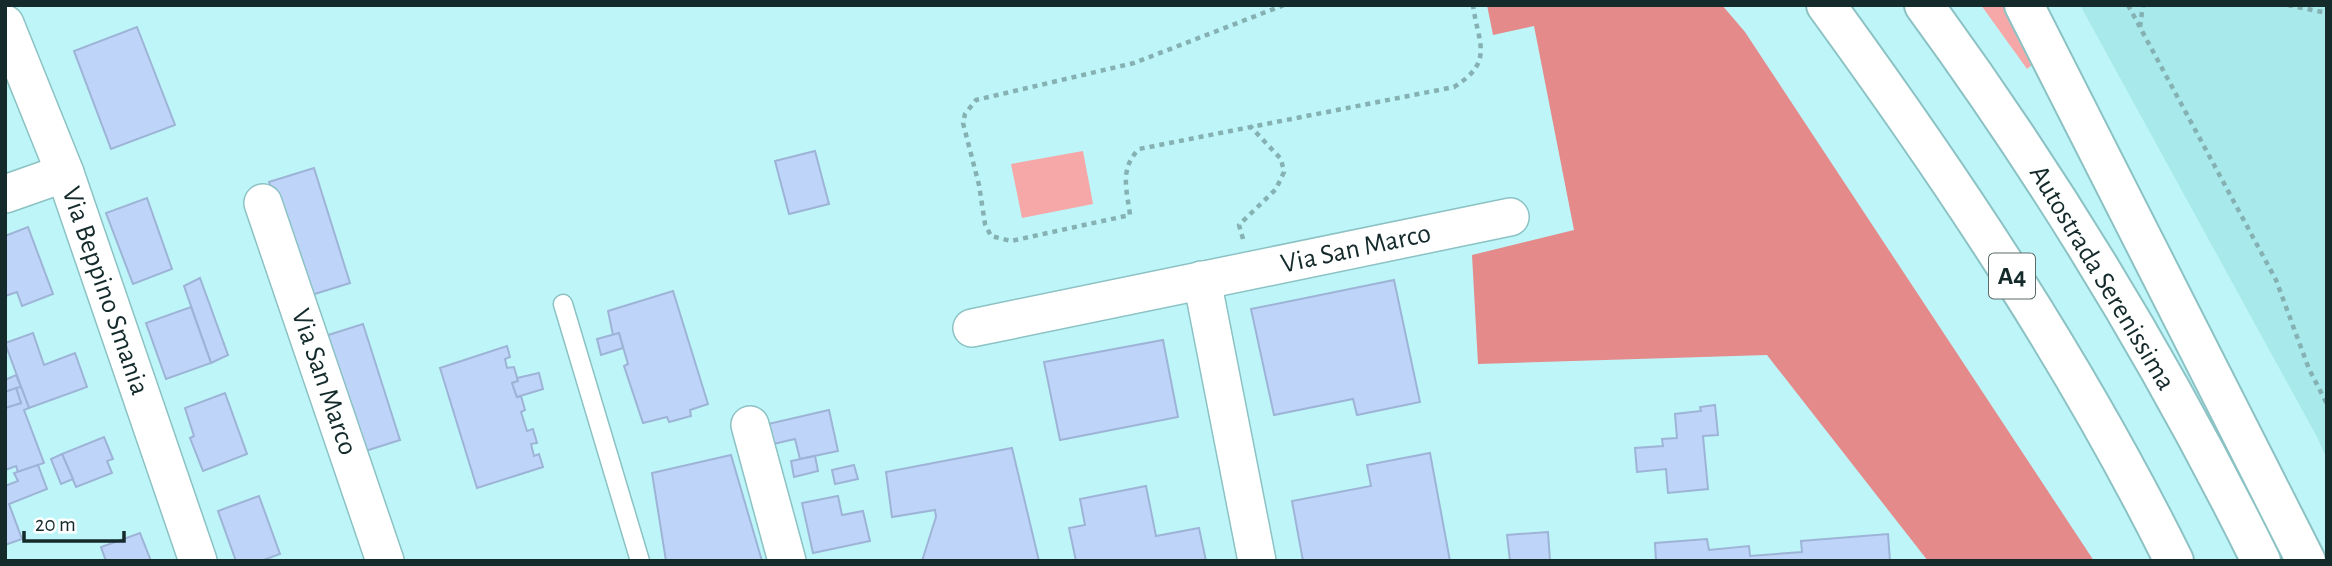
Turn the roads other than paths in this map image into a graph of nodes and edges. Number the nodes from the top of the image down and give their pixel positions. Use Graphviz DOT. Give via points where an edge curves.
graph roads {
  1 [pos="1826,5"];
  2 [pos="1924,5"];
  3 [pos="2024,5"];
  4 [pos="5,24"];
  5 [pos="65,173"];
  6 [pos="5,194"];
  7 [pos="263,202"];
  8 [pos="1510,217"];
  9 [pos="1202,280"];
  10 [pos="563,304"];
  11 [pos="972,328"];
  12 [pos="750,425"];
  13 [pos="198,561"];
  14 [pos="385,561"];
  15 [pos="640,561"];
  16 [pos="787,561"];
  17 [pos="1257,561"];
  18 [pos="2174,561"];
  19 [pos="2261,561"];
  20 [pos="2305,561"];
  1 -- 18 [label="highway, A4" via="1912,123 2032,306 2144,498"];
  2 -- 19 [label="highway, Autostrada Serenissima" via="2075,227 2159,369"];
  3 -- 20 [label="highway"];
  4 -- 5 [label="street, Via Beppino Smania"];
  5 -- 6 [label="street"];
  5 -- 13 [label="street, Via Beppino Smania"];
  7 -- 14 [label="street, Via San Marco"];
  8 -- 9 [label="street, Via San Marco"];
  9 -- 11 [label="street, Via San Marco"];
  9 -- 17 [label="street"];
  10 -- 15 [label="lane"];
  12 -- 16 [label="street"];
}
